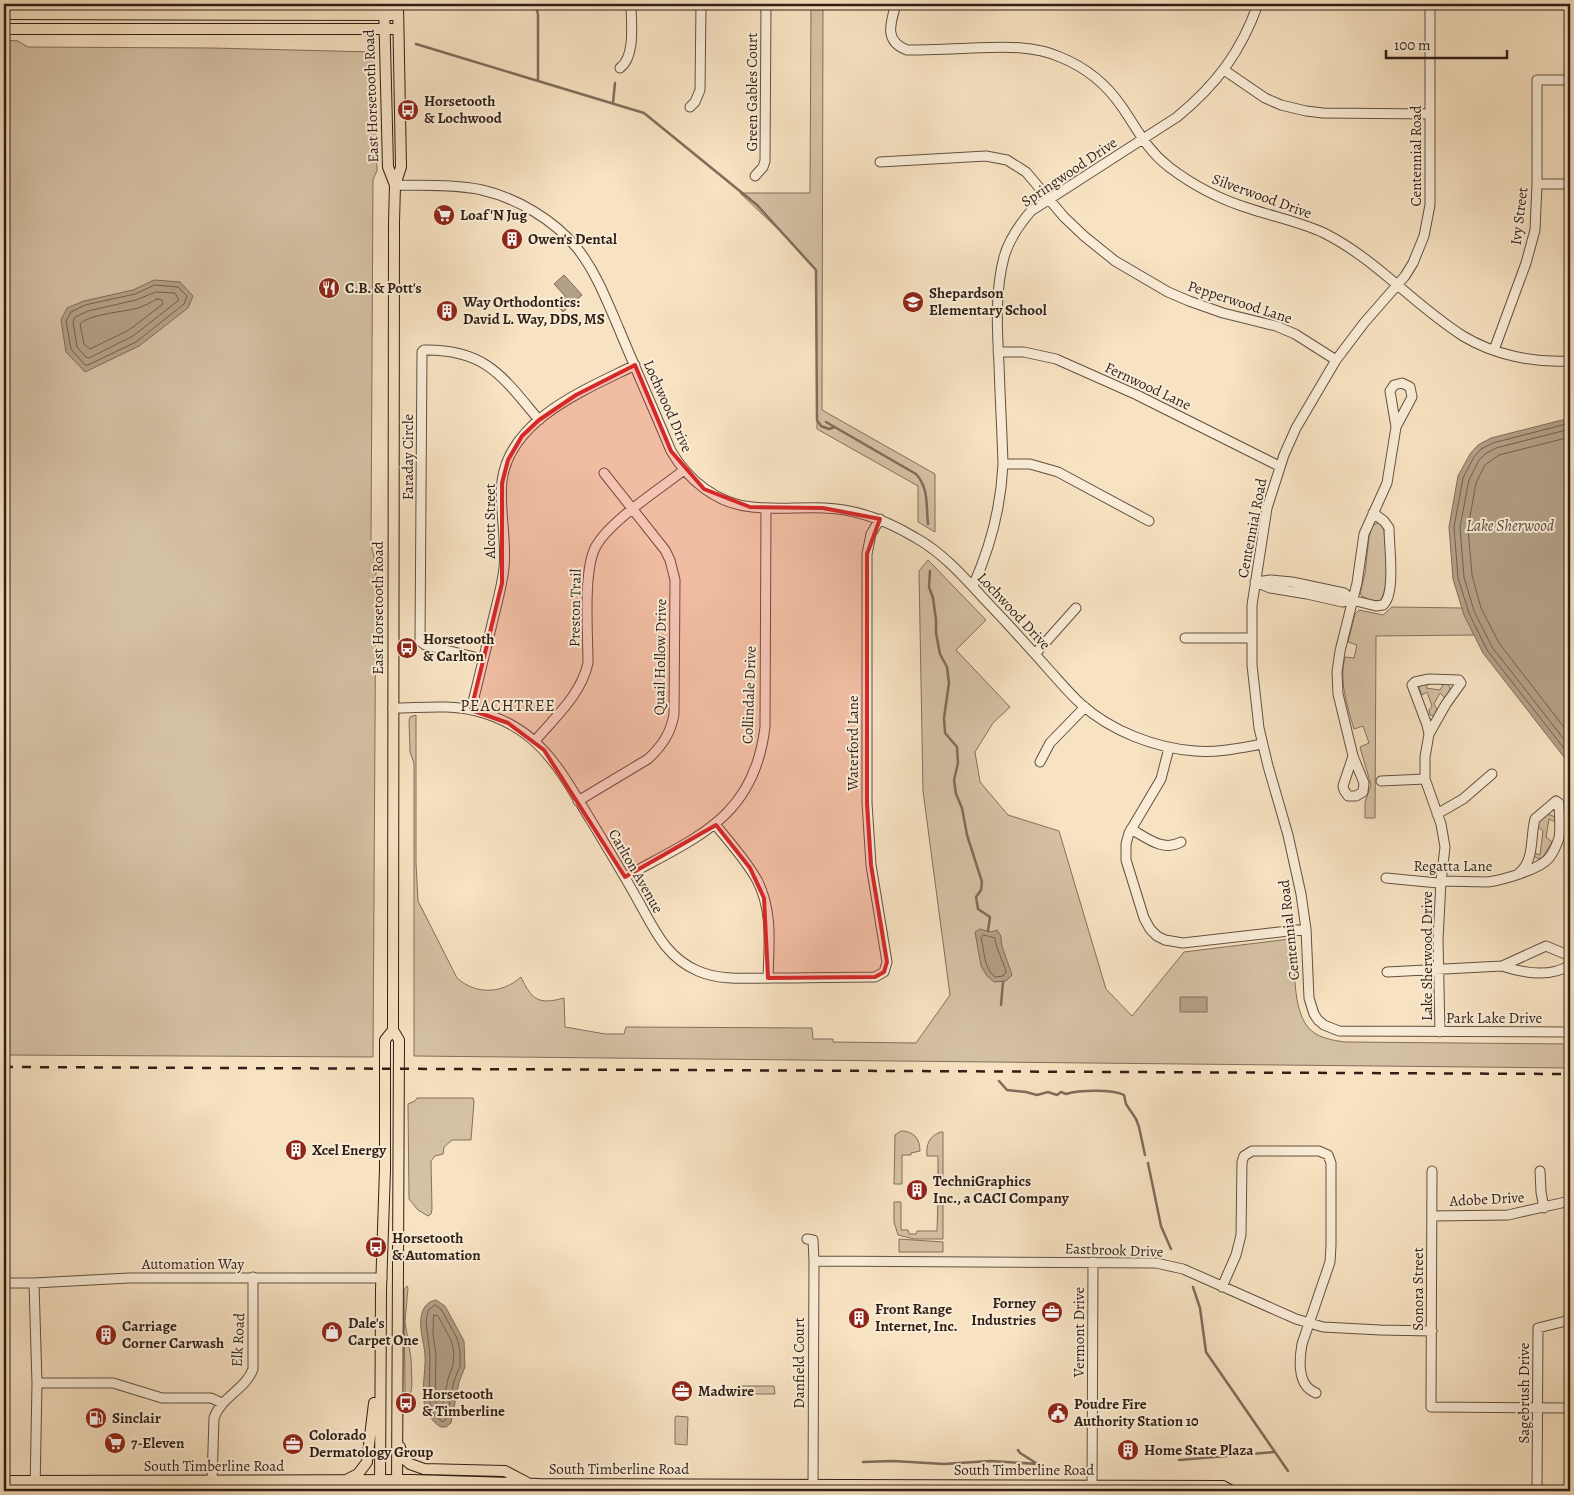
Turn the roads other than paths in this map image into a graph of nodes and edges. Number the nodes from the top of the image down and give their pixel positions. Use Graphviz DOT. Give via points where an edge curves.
graph roads {
  1 [pos="384,4"];
  2 [pos="398,4"];
  3 [pos="631,4"];
  4 [pos="701,4"];
  5 [pos="766,4"];
  6 [pos="896,4"];
  7 [pos="1258,4"];
  8 [pos="1430,4"];
  9 [pos="4,14"];
  10 [pos="398,15"];
  11 [pos="384,16"];
  12 [pos="4,29"];
  13 [pos="398,29"];
  14 [pos="384,30"];
  15 [pos="620,68"];
  16 [pos="1224,70"];
  17 [pos="1570,80"];
  18 [pos="690,107"];
  19 [pos="1430,114"];
  20 [pos="1142,140"];
  21 [pos="880,162"];
  22 [pos="755,176"];
  23 [pos="1537,184"];
  24 [pos="1570,184"];
  25 [pos="395,185"];
  26 [pos="1049,200"];
  27 [pos="1398,285"];
  28 [pos="1494,350"];
  29 [pos="998,352"];
  30 [pos="1336,360"];
  31 [pos="1570,360"];
  32 [pos="634,365"];
  33 [pos="539,420"];
  34 [pos="1396,427"];
  35 [pos="1003,464"];
  36 [pos="1279,466"];
  37 [pos="684,470"];
  38 [pos="604,473"];
  39 [pos="766,508"];
  40 [pos="633,510"];
  41 [pos="1373,513"];
  42 [pos="880,520"];
  43 [pos="1149,521"];
  44 [pos="1255,582"];
  45 [pos="973,586"];
  46 [pos="1352,600"];
  47 [pos="1076,608"];
  48 [pos="1185,638"];
  49 [pos="1251,638"];
  50 [pos="1035,654"];
  51 [pos="483,659"];
  52 [pos="1085,707"];
  53 [pos="393,708"];
  54 [pos="471,710"];
  55 [pos="1429,734"];
  56 [pos="535,741"];
  57 [pos="1262,744"];
  58 [pos="1169,748"];
  59 [pos="1353,756"];
  60 [pos="1040,762"];
  61 [pos="1492,774"];
  62 [pos="1425,779"];
  63 [pos="1381,782"];
  64 [pos="578,801"];
  65 [pos="1437,814"];
  66 [pos="715,824"];
  67 [pos="1131,829"];
  68 [pos="1181,842"];
  69 [pos="1519,873"];
  70 [pos="624,877"];
  71 [pos="1386,878"];
  72 [pos="1441,881"];
  73 [pos="1306,930"];
  74 [pos="1570,956"];
  75 [pos="1570,965"];
  76 [pos="1502,966"];
  77 [pos="886,967"];
  78 [pos="1439,969"];
  79 [pos="1387,972"];
  80 [pos="768,978"];
  81 [pos="1329,1027"];
  82 [pos="392,1030"];
  83 [pos="1440,1032"];
  84 [pos="1570,1032"];
  85 [pos="1432,1171"];
  86 [pos="1540,1171"];
  87 [pos="1570,1201"];
  88 [pos="1544,1208"];
  89 [pos="1432,1216"];
  90 [pos="807,1239"];
  91 [pos="814,1261"];
  92 [pos="1093,1262"];
  93 [pos="253,1277"];
  94 [pos="382,1278"];
  95 [pos="4,1282"];
  96 [pos="34,1283"];
  97 [pos="1222,1287"];
  98 [pos="1570,1320"];
  99 [pos="1309,1324"];
  100 [pos="1432,1330"];
  101 [pos="381,1351"];
  102 [pos="37,1382"];
  103 [pos="1316,1393"];
  104 [pos="222,1403"];
  105 [pos="1538,1408"];
  106 [pos="1570,1408"];
  107 [pos="398,1440"];
  108 [pos="348,1480"];
  109 [pos="380,1480"];
  110 [pos="398,1480"];
  111 [pos="4,1481"];
  112 [pos="212,1481"];
  113 [pos="530,1484"];
  114 [pos="35,1486"];
  115 [pos="812,1488"];
  116 [pos="1092,1488"];
  117 [pos="380,1491"];
  118 [pos="397,1491"];
  119 [pos="1232,1491"];
  120 [pos="1538,1491"];
  1 -- 11 [label="main road, East Horsetooth Road"];
  2 -- 10 [label="main road, East Horsetooth Road"];
  3 -- 15 [label="street" via="630,53"];
  4 -- 18 [label="street" via="700,90"];
  5 -- 22 [label="street, Green Gables Court" via="765,161"];
  6 -- 20 [label="street, Silverwood Drive" via="890,33 897,45 907,50 1011,47 1060,57 1077,65 1106,87"];
  7 -- 16 [label="street, Springwood Drive" via="1240,46"];
  8 -- 19 [label="street, Centennial Road"];
  9 -- 11 [label="main road"];
  10 -- 11 [label="main road"];
  10 -- 13 [label="main road, East Horsetooth Road"];
  11 -- 14 [label="main road, East Horsetooth Road"];
  12 -- 14 [label="main road"];
  13 -- 14 [label="main road"];
  13 -- 25 [label="main road, East Horsetooth Road" via="401,167"];
  14 -- 25 [label="main road, East Horsetooth Road" via="388,167"];
  16 -- 19 [label="street" via="1265,98 1306,111"];
  16 -- 20 [label="street, Springwood Drive" via="1196,101"];
  17 -- 23 [label="street, Ivy Street" via="1537,80"];
  19 -- 27 [label="street, Centennial Road" via="1428,219 1419,251"];
  20 -- 26 [label="street, Springwood Drive"];
  20 -- 27 [label="street, Silverwood Drive" via="1159,159 1197,186 1251,210 1292,220 1324,233 1360,255"];
  21 -- 26 [label="street, Pepperwood Lane" via="994,157 1016,164"];
  23 -- 24 [label="street"];
  23 -- 28 [label="street, Ivy Street" via="1531,246"];
  25 -- 32 [label="street, Lochwood Drive" via="482,190 516,202 552,224 577,248 590,268"];
  25 -- 53 [label="main road, East Horsetooth Road"];
  26 -- 29 [label="street, Springwood Drive" via="1031,211 1020,223 1004,257 998,299"];
  26 -- 30 [label="street, Pepperwood Lane" via="1084,236 1115,261 1168,292 1204,307 1276,326"];
  27 -- 28 [label="street, Silverwood Drive" via="1463,336"];
  27 -- 30 [label="street, Centennial Road"];
  28 -- 31 [label="street, Silverwood Drive" via="1533,359"];
  29 -- 35 [label="street, Springwood Drive"];
  29 -- 36 [label="street, Fernwood Lane" via="1024,352 1056,359 1146,399"];
  30 -- 36 [label="street, Centennial Road" via="1296,428"];
  32 -- 33 [label="street, Alcott Street" via="592,386"];
  32 -- 37 [label="street, Lochwood Drive" via="671,451"];
  33 -- 51 [label="street, Alcott Street" via="513,449 504,473 504,569"];
  33 -- 51 [label="street, Faraday Circle" via="506,381 486,364 459,352 422,352 420,641"];
  34 -- 41 [label="street" via="1387,483"];
  35 -- 43 [label="street" via="1030,464 1058,472"];
  35 -- 45 [label="street, Springwood Drive" via="994,531"];
  36 -- 44 [label="street, Centennial Road" via="1267,508"];
  37 -- 39 [label="street, Lochwood Drive" via="704,489 721,498"];
  37 -- 40 [label="street, Preston Trail"];
  38 -- 40 [label="street, Quail Hollow Drive"];
  39 -- 42 [label="street, Lochwood Drive" via="823,508"];
  39 -- 66 [label="street, Collindale Drive" via="763,744 744,792"];
  40 -- 56 [label="street, Preston Trail" via="608,529 591,558 588,574 588,663 582,683 578,692"];
  40 -- 64 [label="street, Quail Hollow Drive" via="665,550 674,571 672,723 663,744 648,759"];
  41 -- 46 [label="street" via="1364,534"];
  41 -- 46 [label="street" via="1389,528 1389,598 1379,607"];
  42 -- 45 [label="street, Lochwood Drive" via="902,529 936,551"];
  42 -- 77 [label="street, Waterford Lane" via="871,534 867,554 867,802 871,865"];
  44 -- 46 [label="street" via="1342,602"];
  44 -- 49 [label="street, Centennial Road"];
  45 -- 50 [label="street, Lochwood Drive"];
  46 -- 59 [label="street" via="1337,672 1338,694"];
  47 -- 50 [label="street"];
  48 -- 49 [label="street"];
  49 -- 57 [label="street, Centennial Road"];
  50 -- 52 [label="street, Lochwood Drive"];
  51 -- 54 [label="street, Alcott Street"];
  52 -- 58 [label="street, Lochwood Drive" via="1128,733"];
  52 -- 60 [label="street" via="1050,743"];
  53 -- 54 [label="street, Carlton Avenue"];
  53 -- 82 [label="main road, East Horsetooth Road"];
  54 -- 56 [label="street, Carlton Avenue" via="508,723"];
  55 -- 55 [label="street, Lake Sherwood Drive" via="1412,685 1430,679 1459,680 1461,683"];
  55 -- 62 [label="street, Lake Sherwood Drive"];
  56 -- 64 [label="street, Carlton Avenue" via="558,768"];
  57 -- 58 [label="street, Lochwood Drive" via="1213,751"];
  57 -- 73 [label="street, Centennial Road" via="1295,864"];
  58 -- 67 [label="street" via="1161,780"];
  61 -- 65 [label="street" via="1464,799"];
  62 -- 63 [label="street"];
  62 -- 65 [label="street, Lake Sherwood Drive"];
  64 -- 70 [label="street, Carlton Avenue"];
  65 -- 72 [label="street, Lake Sherwood Drive" via="1445,847"];
  66 -- 70 [label="street, Collindale Drive"];
  66 -- 80 [label="street" via="750,868 764,898 769,923"];
  67 -- 68 [label="street" via="1162,846"];
  67 -- 73 [label="street" via="1126,844 1126,860 1144,918 1160,938 1183,943"];
  69 -- 69 [label="street, Regatta Lane" via="1529,860 1535,819 1556,801 1559,803 1558,840 1549,858"];
  69 -- 72 [label="street, Regatta Lane" via="1488,882"];
  70 -- 80 [label="street, Carlton Avenue" via="663,945 686,965 723,978"];
  71 -- 72 [label="street, Regatta Lane"];
  72 -- 78 [label="street, Lake Sherwood Drive"];
  73 -- 81 [label="street, Centennial Road" via="1308,998 1318,1020"];
  74 -- 76 [label="street" via="1546,946"];
  75 -- 76 [label="street" via="1557,972 1527,973"];
  76 -- 78 [label="street"];
  77 -- 80 [label="street, Carlton Avenue" via="875,977"];
  78 -- 79 [label="street"];
  78 -- 83 [label="street, Lake Sherwood Drive"];
  81 -- 83 [label="street, Park Lake Drive" via="1339,1031"];
  82 -- 94 [label="main road, East Horsetooth Road" via="385,1040"];
  82 -- 107 [label="main road, East Horsetooth Road" via="399,1040"];
  83 -- 84 [label="street, Park Lake Drive"];
  85 -- 89 [label="street, Sonora Street"];
  86 -- 88 [label="street, Adobe Drive"];
  87 -- 88 [label="street, Adobe Drive"];
  88 -- 89 [label="street, Adobe Drive" via="1494,1216"];
  89 -- 100 [label="street, Sonora Street"];
  90 -- 91 [label="street, Danfield Court" via="813,1240"];
  91 -- 92 [label="street, Eastbrook Drive"];
  91 -- 115 [label="street, Danfield Court"];
  92 -- 97 [label="street, Eastbrook Drive" via="1170,1265"];
  92 -- 116 [label="street, Vermont Drive"];
  93 -- 94 [label="street, Automation Way"];
  93 -- 96 [label="street, Automation Way"];
  93 -- 104 [label="street, Elk Road" via="253,1369"];
  94 -- 101 [label="main road, East Horsetooth Road"];
  95 -- 96 [label="street, Automation Way"];
  96 -- 102 [label="street"];
  97 -- 99 [label="street, Eastbrook Drive"];
  97 -- 99 [label="street" via="1241,1235 1244,1156 1252,1151 1319,1151 1328,1155 1331,1163 1331,1245 1327,1273"];
  98 -- 105 [label="street, Sagebrush Drive" via="1538,1328"];
  99 -- 100 [label="street, Eastbrook Drive" via="1336,1328"];
  99 -- 103 [label="street" via="1302,1344 1300,1366 1304,1384"];
  100 -- 105 [label="street, Sonora Street" via="1430,1407"];
  101 -- 108 [label="main road" via="367,1462 358,1474"];
  101 -- 109 [label="main road, East Horsetooth Road"];
  102 -- 104 [label="street" via="115,1383 162,1398 211,1398"];
  102 -- 114 [label="street"];
  104 -- 112 [label="street, Elk Road" via="214,1418"];
  105 -- 106 [label="street"];
  105 -- 120 [label="street, Sagebrush Drive"];
  107 -- 110 [label="main road, East Horsetooth Road"];
  107 -- 113 [label="main road" via="402,1457 416,1467 505,1471"];
  108 -- 109 [label="main road, South Timberline Road"];
  108 -- 112 [label="main road, South Timberline Road"];
  109 -- 110 [label="main road, South Timberline Road"];
  109 -- 117 [label="main road, East Horsetooth Road"];
  110 -- 113 [label="main road, South Timberline Road"];
  110 -- 118 [label="main road, East Horsetooth Road"];
  111 -- 114 [label="main road, South Timberline Road"];
  112 -- 114 [label="main road, South Timberline Road"];
  113 -- 115 [label="main road, South Timberline Road"];
  115 -- 116 [label="main road, South Timberline Road"];
  116 -- 119 [label="main road, South Timberline Road" via="1223,1486"];
}
